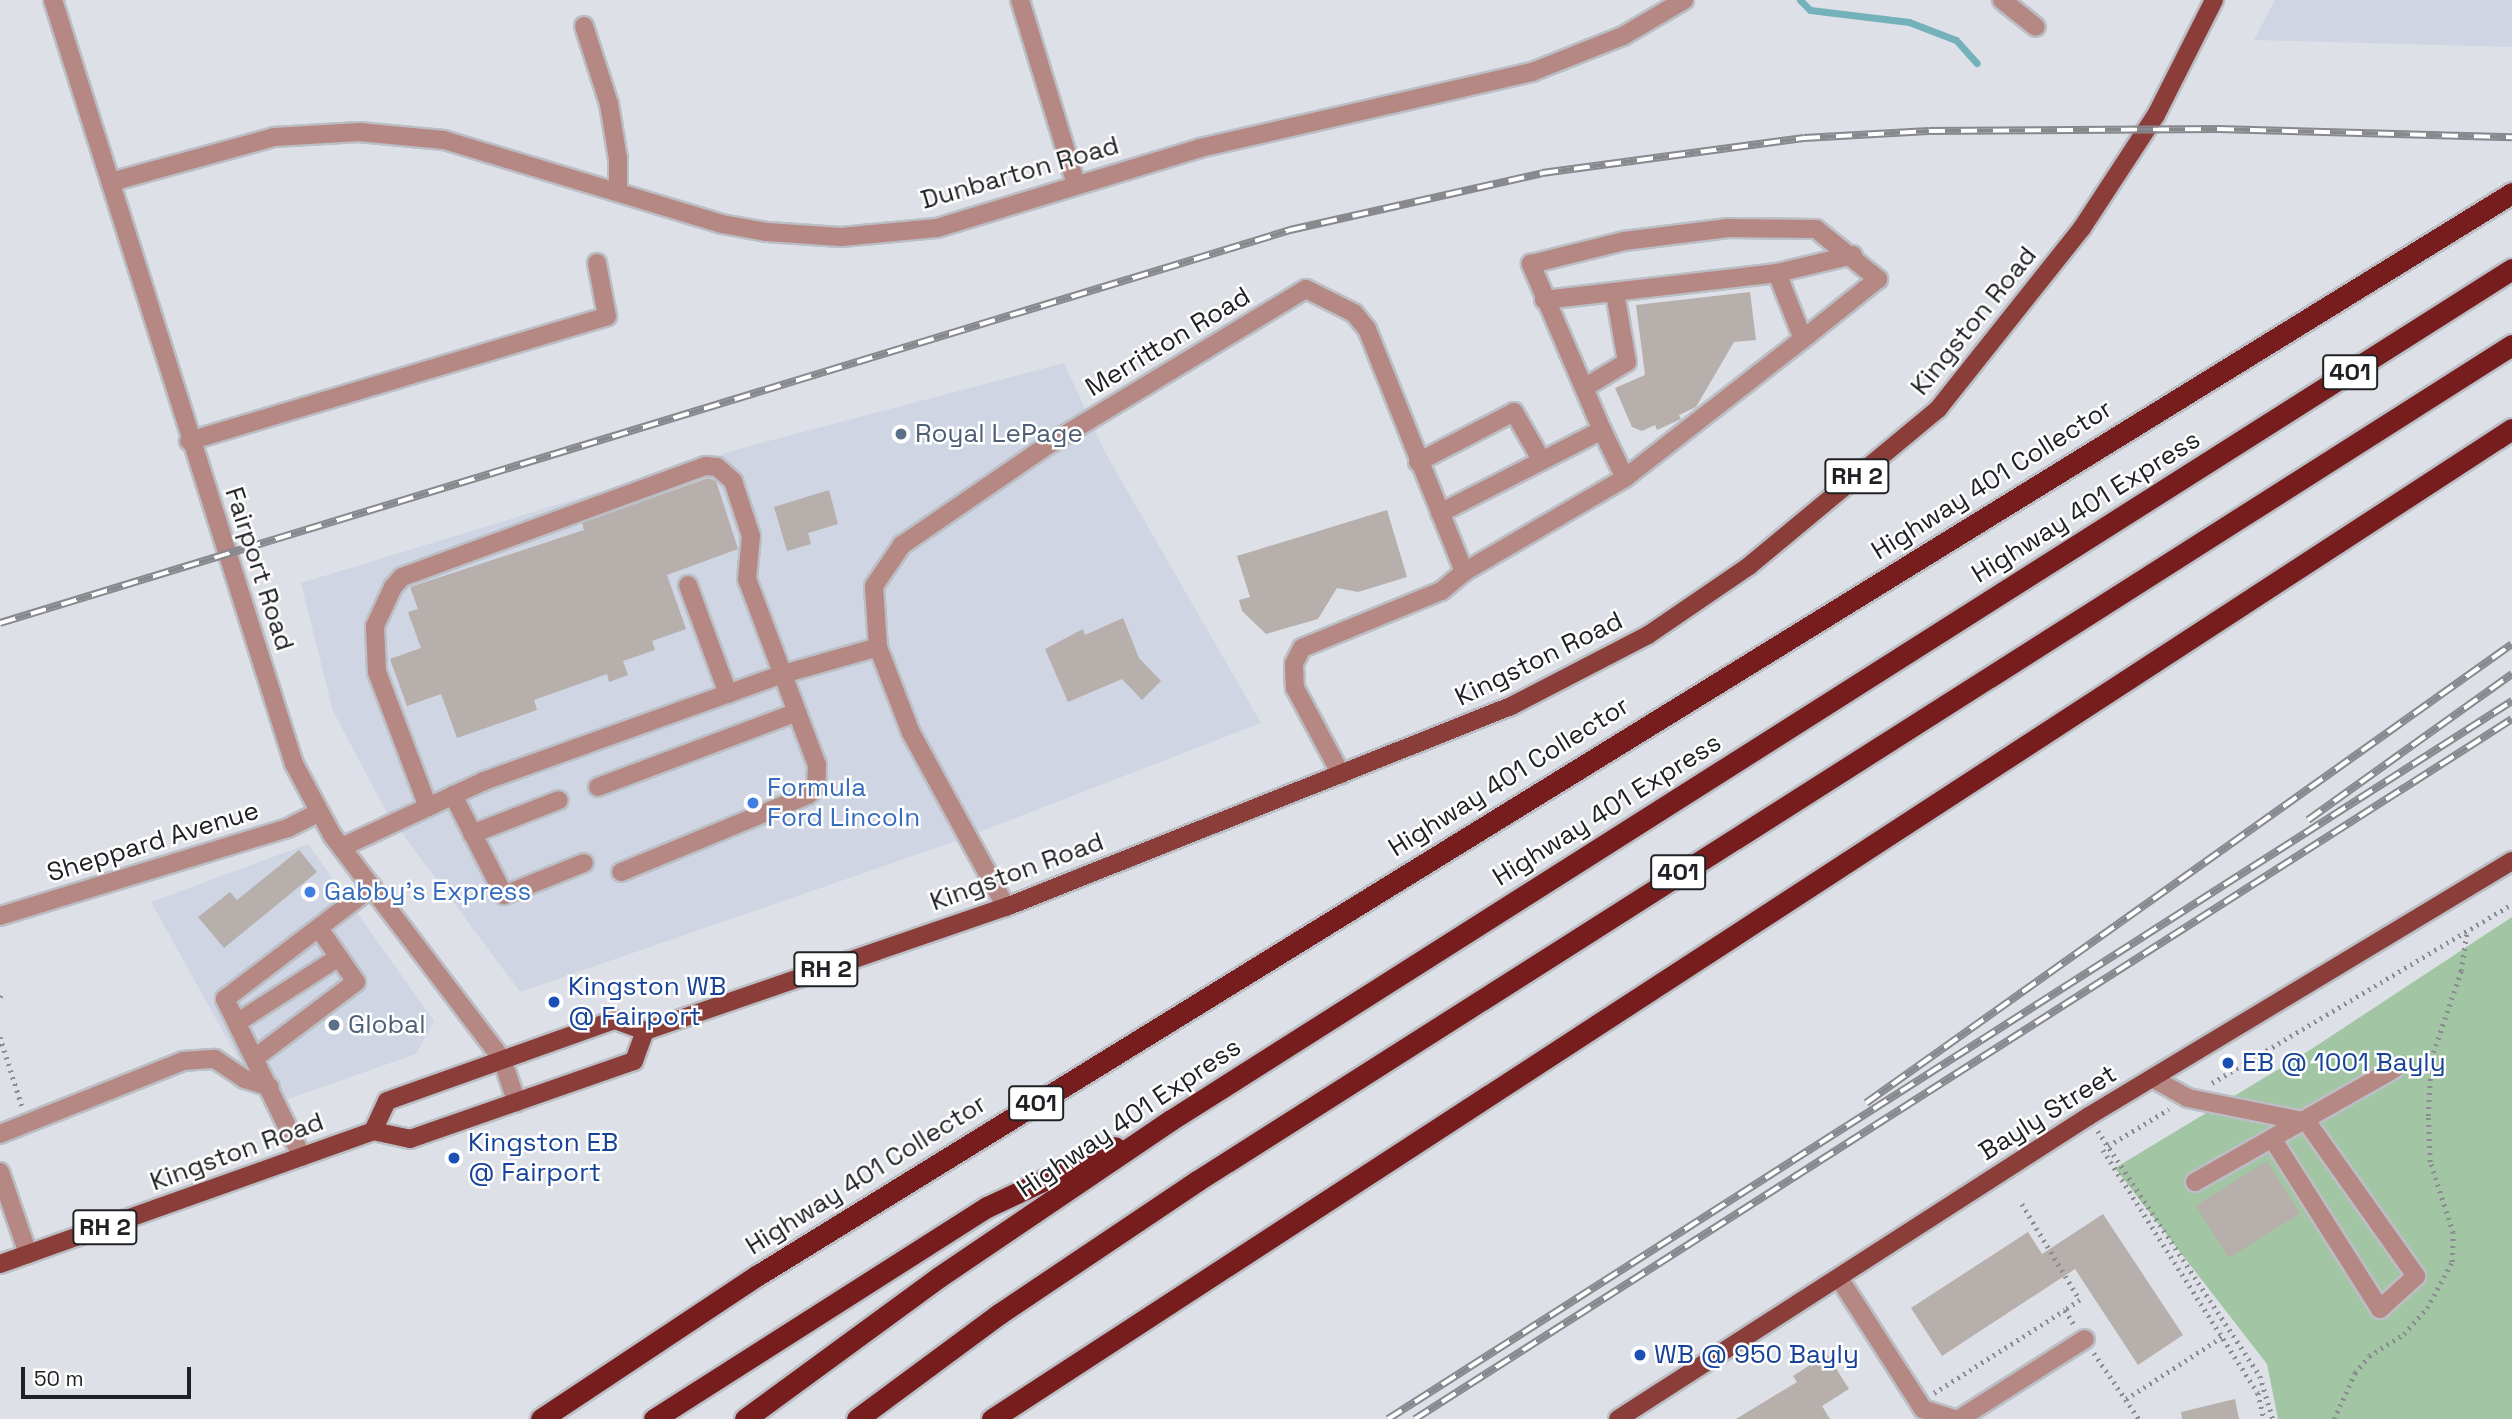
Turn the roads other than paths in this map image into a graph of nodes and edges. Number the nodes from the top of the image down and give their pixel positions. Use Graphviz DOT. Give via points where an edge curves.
graph roads {
  1 [pos="53,0"];
  2 [pos="1020,0"];
  3 [pos="1684,0"];
  4 [pos="2002,0"];
  5 [pos="2214,0"];
  6 [pos="584,26"];
  7 [pos="2036,27"];
  8 [pos="111,182"];
  9 [pos="1076,184"];
  10 [pos="618,190"];
  11 [pos="2512,193"];
  12 [pos="1853,255"];
  13 [pos="597,262"];
  14 [pos="2512,269"];
  15 [pos="1777,273"];
  16 [pos="1615,293"];
  17 [pos="1544,300"];
  18 [pos="1803,338"];
  19 [pos="2512,345"];
  20 [pos="1584,388"];
  21 [pos="2512,429"];
  22 [pos="1602,430"];
  23 [pos="189,441"];
  24 [pos="1542,461"];
  25 [pos="1418,462"];
  26 [pos="1625,478"];
  27 [pos="1440,513"];
  28 [pos="1464,572"];
  29 [pos="688,585"];
  30 [pos="878,647"];
  31 [pos="780,675"];
  32 [pos="728,694"];
  33 [pos="795,713"];
  34 [pos="1341,774"];
  35 [pos="598,786"];
  36 [pos="453,795"];
  37 [pos="559,800"];
  38 [pos="428,807"];
  39 [pos="319,813"];
  40 [pos="472,834"];
  41 [pos="342,847"];
  42 [pos="2512,861"];
  43 [pos="584,863"];
  44 [pos="621,872"];
  45 [pos="372,887"];
  46 [pos="1006,906"];
  47 [pos="0,916"];
  48 [pos="320,930"];
  49 [pos="339,957"];
  50 [pos="238,1022"];
  51 [pos="645,1031"];
  52 [pos="256,1057"];
  53 [pos="502,1059"];
  54 [pos="2394,1069"];
  55 [pos="2152,1078"];
  56 [pos="270,1087"];
  57 [pos="517,1102"];
  58 [pos="1171,1120"];
  59 [pos="2307,1122"];
  60 [pos="373,1132"];
  61 [pos="0,1135"];
  62 [pos="2272,1138"];
  63 [pos="302,1157"];
  64 [pos="0,1172"];
  65 [pos="2195,1182"];
  66 [pos="28,1254"];
  67 [pos="0,1264"];
  68 [pos="1839,1278"];
  69 [pos="2085,1339"];
  70 [pos="541,1419"];
  71 [pos="654,1419"];
  72 [pos="745,1419"];
  73 [pos="857,1419"];
  74 [pos="992,1419"];
  75 [pos="1618,1419"];
  76 [pos="1953,1419"];
  77 [pos="1959,1419"];
  1 -- 8 [label="street, Fairport Road"];
  2 -- 9 [label="street"];
  3 -- 9 [label="street, Dunbarton Road" via="1623,36 1532,72 1342,112"];
  4 -- 7 [label="street"];
  5 -- 34 [label="main road, Kingston Road / RH 2" via="2156,115 2082,228 1938,409 1749,566 1648,635 1511,706"];
  6 -- 10 [label="street" via="609,104"];
  8 -- 10 [label="street, Dunbarton Road" via="274,137 359,132 444,140"];
  8 -- 23 [label="street, Fairport Road"];
  9 -- 10 [label="street, Dunbarton Road" via="937,228 841,237 722,224"];
  11 -- 70 [label="highway, Highway 401 Collector / 401" via="770,1268"];
  12 -- 15 [label="street"];
  12 -- 17 [label="street" via="1816,229 1728,228 1625,242 1531,264"];
  12 -- 18 [label="street" via="1878,279"];
  13 -- 23 [label="street" via="607,316"];
  14 -- 58 [label="highway, Highway 401 Express / 401"];
  15 -- 16 [label="street"];
  15 -- 18 [label="street"];
  16 -- 17 [label="street"];
  16 -- 20 [label="street" via="1627,362"];
  17 -- 20 [label="street"];
  18 -- 26 [label="street"];
  19 -- 73 [label="highway, 401" via="1197,1181 999,1314"];
  20 -- 22 [label="street"];
  21 -- 74 [label="highway"];
  22 -- 24 [label="street"];
  22 -- 26 [label="street"];
  23 -- 39 [label="street, Fairport Road" via="294,764"];
  24 -- 25 [label="street" via="1514,412"];
  24 -- 27 [label="street"];
  25 -- 27 [label="street"];
  25 -- 30 [label="street, Merritton Road" via="1367,329 1354,313 1306,289 1048,445 902,545 874,586"];
  26 -- 28 [label="street"];
  27 -- 28 [label="street"];
  28 -- 34 [label="street" via="1441,591 1302,649 1294,664 1295,688"];
  29 -- 32 [label="street"];
  30 -- 31 [label="street"];
  30 -- 46 [label="street, Merritton Road" via="911,733"];
  31 -- 32 [label="street"];
  31 -- 33 [label="street"];
  31 -- 38 [label="street" via="747,579 751,536 733,481 717,467 706,466 402,577 375,626 374,647 381,684"];
  32 -- 36 [label="street"];
  33 -- 35 [label="street"];
  33 -- 44 [label="street" via="819,776 816,788"];
  34 -- 46 [label="main road, Kingston Road / RH 2"];
  36 -- 38 [label="street"];
  36 -- 40 [label="street"];
  37 -- 40 [label="street"];
  38 -- 41 [label="street"];
  39 -- 41 [label="street, Fairport Road"];
  39 -- 47 [label="street, Sheppard Avenue" via="288,828"];
  40 -- 43 [label="street" via="504,894"];
  41 -- 45 [label="street, Fairport Road"];
  42 -- 55 [label="main road, Bayly Street"];
  45 -- 48 [label="street"];
  45 -- 53 [label="street, Fairport Road"];
  46 -- 51 [label="main road, Kingston Road / RH 2"];
  48 -- 49 [label="street"];
  48 -- 50 [label="street" via="225,999"];
  49 -- 50 [label="street"];
  49 -- 52 [label="street" via="356,982"];
  50 -- 52 [label="street"];
  51 -- 53 [label="main road" via="615,1020"];
  51 -- 57 [label="main road" via="634,1061"];
  52 -- 56 [label="street"];
  53 -- 57 [label="street, Fairport Road"];
  53 -- 60 [label="main road" via="387,1101"];
  54 -- 59 [label="street"];
  55 -- 59 [label="street" via="2188,1098"];
  55 -- 68 [label="main road, Bayly Street"];
  56 -- 61 [label="street" via="245,1079 215,1059 183,1061"];
  56 -- 63 [label="street"];
  57 -- 60 [label="main road" via="410,1139"];
  58 -- 71 [label="highway" via="987,1207"];
  58 -- 72 [label="highway, Highway 401 Express / 401" via="940,1277"];
  59 -- 62 [label="street"];
  59 -- 62 [label="street" via="2416,1276 2380,1309"];
  60 -- 63 [label="main road, Kingston Road / RH 2"];
  62 -- 65 [label="street"];
  63 -- 66 [label="main road, Kingston Road / RH 2"];
  64 -- 66 [label="street"];
  66 -- 67 [label="main road, Kingston Road / RH 2"];
  68 -- 75 [label="main road, Bayly Street"];
  68 -- 76 [label="street" via="1923,1409"];
  69 -- 77 [label="street"];
}
